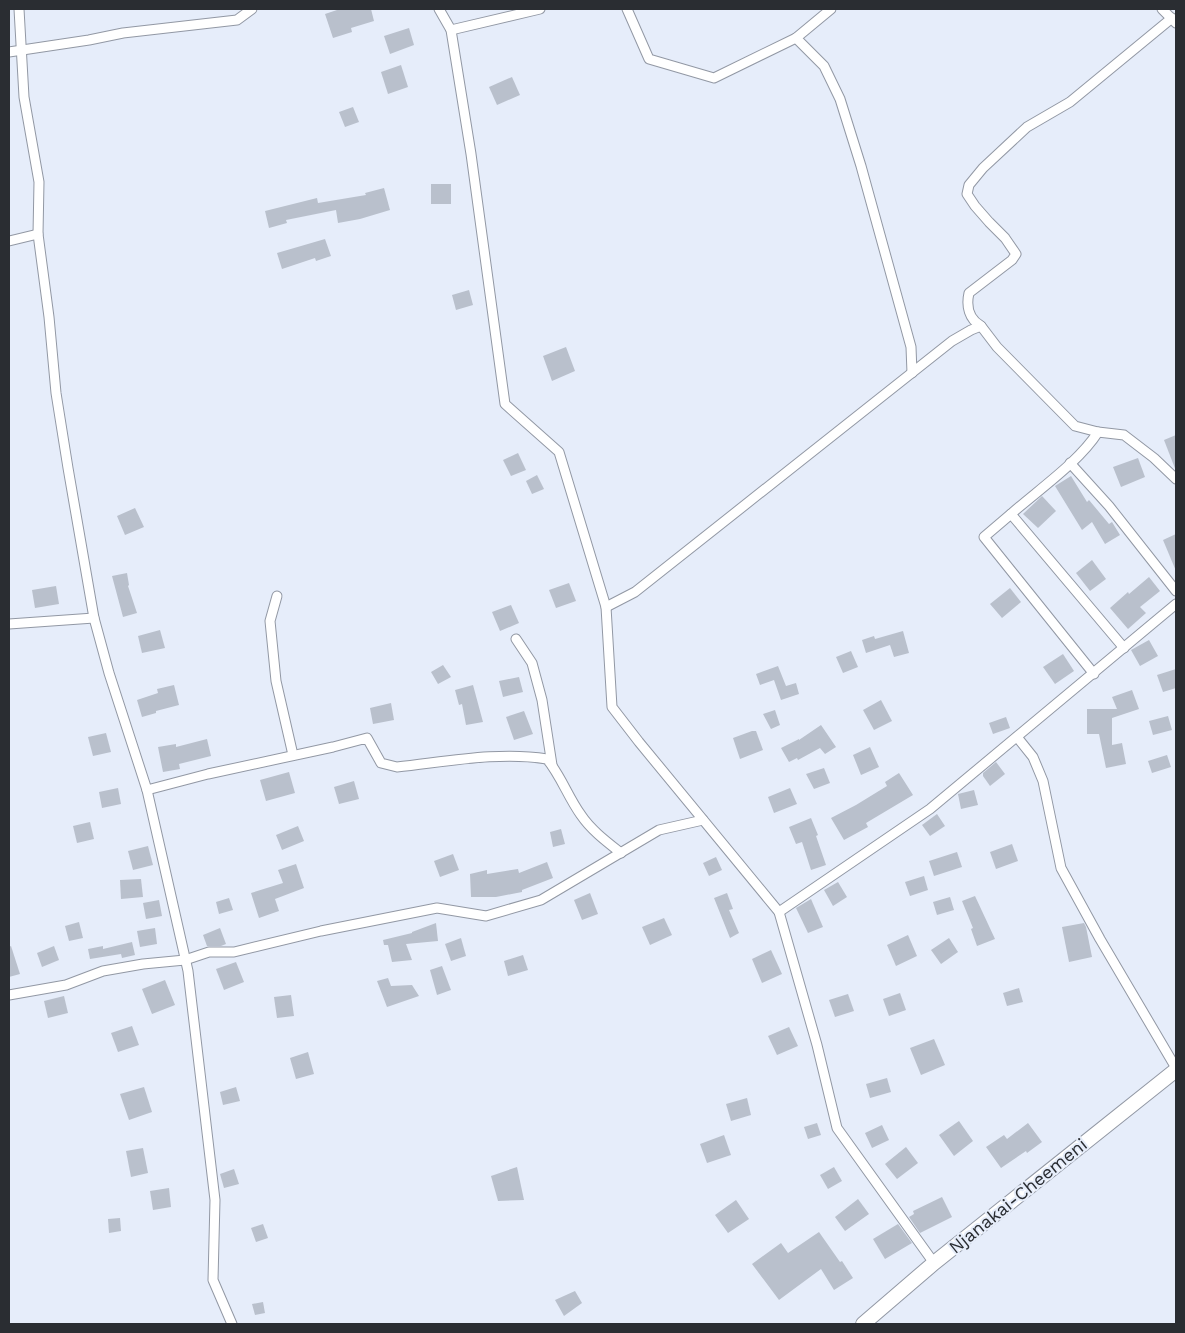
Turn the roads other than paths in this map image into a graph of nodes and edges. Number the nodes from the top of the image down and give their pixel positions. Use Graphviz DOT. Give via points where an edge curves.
graph roads {
  1 [pos="19,9"];
  2 [pos="252,9"];
  3 [pos="439,9"];
  4 [pos="540,9"];
  5 [pos="627,9"];
  6 [pos="831,9"];
  7 [pos="1162,9"];
  8 [pos="1174,21"];
  9 [pos="451,30"];
  10 [pos="796,38"];
  11 [pos="21,51"];
  12 [pos="9,52"];
  13 [pos="38,234"];
  14 [pos="9,242"];
  15 [pos="981,326"];
  16 [pos="912,373"];
  17 [pos="1098,432"];
  18 [pos="1070,463"];
  19 [pos="1176,479"];
  20 [pos="1011,514"];
  21 [pos="1176,591"];
  22 [pos="277,596"];
  23 [pos="1176,604"];
  24 [pos="606,607"];
  25 [pos="94,618"];
  26 [pos="9,624"];
  27 [pos="516,639"];
  28 [pos="1124,648"];
  29 [pos="1094,674"];
  30 [pos="1018,737"];
  31 [pos="293,755"];
  32 [pos="552,765"];
  33 [pos="147,790"];
  34 [pos="703,820"];
  35 [pos="621,853"];
  36 [pos="780,912"];
  37 [pos="185,960"];
  38 [pos="9,996"];
  39 [pos="1176,1069"];
  40 [pos="934,1263"];
  41 [pos="232,1324"];
  42 [pos="862,1324"];
  1 -- 11 [label="street"];
  2 -- 11 [label="street" via="237,20 122,33"];
  3 -- 9 [label="street"];
  4 -- 9 [label="street"];
  5 -- 10 [label="street" via="649,59 714,78"];
  6 -- 10 [label="street"];
  7 -- 8 [label="street"];
  8 -- 15 [label="street" via="1070,102 1028,127 969,185 967,194 975,206 1016,254 969,293 969,311 974,322"];
  9 -- 24 [label="street" via="505,404 559,452"];
  10 -- 16 [label="street" via="824,66 840,99 911,346"];
  11 -- 12 [label="street"];
  11 -- 13 [label="street" via="24,97 39,182"];
  13 -- 14 [label="street"];
  13 -- 25 [label="street" via="56,393"];
  15 -- 16 [label="street" via="952,341"];
  15 -- 17 [label="street" via="997,347 1075,426"];
  16 -- 24 [label="street" via="635,592"];
  17 -- 18 [label="street" via="1090,445"];
  17 -- 19 [label="street" via="1124,435"];
  18 -- 20 [label="street"];
  18 -- 21 [label="street" via="1110,506"];
  20 -- 28 [label="street"];
  20 -- 29 [label="street" via="984,537"];
  22 -- 31 [label="street" via="270,621 276,681"];
  23 -- 28 [label="street"];
  24 -- 34 [label="street" via="612,707"];
  25 -- 26 [label="street"];
  25 -- 33 [label="street"];
  27 -- 32 [label="street" via="532,663 542,700"];
  28 -- 29 [label="street"];
  29 -- 30 [label="street"];
  30 -- 36 [label="street" via="930,809"];
  30 -- 39 [label="street" via="1033,757 1043,781 1061,868"];
  31 -- 32 [label="street" via="367,738 381,762 397,767 500,756 538,757"];
  31 -- 33 [label="street"];
  32 -- 35 [label="street" via="582,817"];
  33 -- 37 [label="street"];
  34 -- 35 [label="street" via="659,830"];
  34 -- 36 [label="street"];
  35 -- 37 [label="street" via="541,900 486,916 437,908 234,952 209,952"];
  36 -- 40 [label="street" via="837,1128"];
  37 -- 38 [label="street" via="103,971 66,984"];
  37 -- 41 [label="street" via="215,1200 213,1280"];
  39 -- 40 [label="main road, Njanakai-Cheemeni"];
  40 -- 42 [label="main road, Njanakai-Cheemeni"];
}
